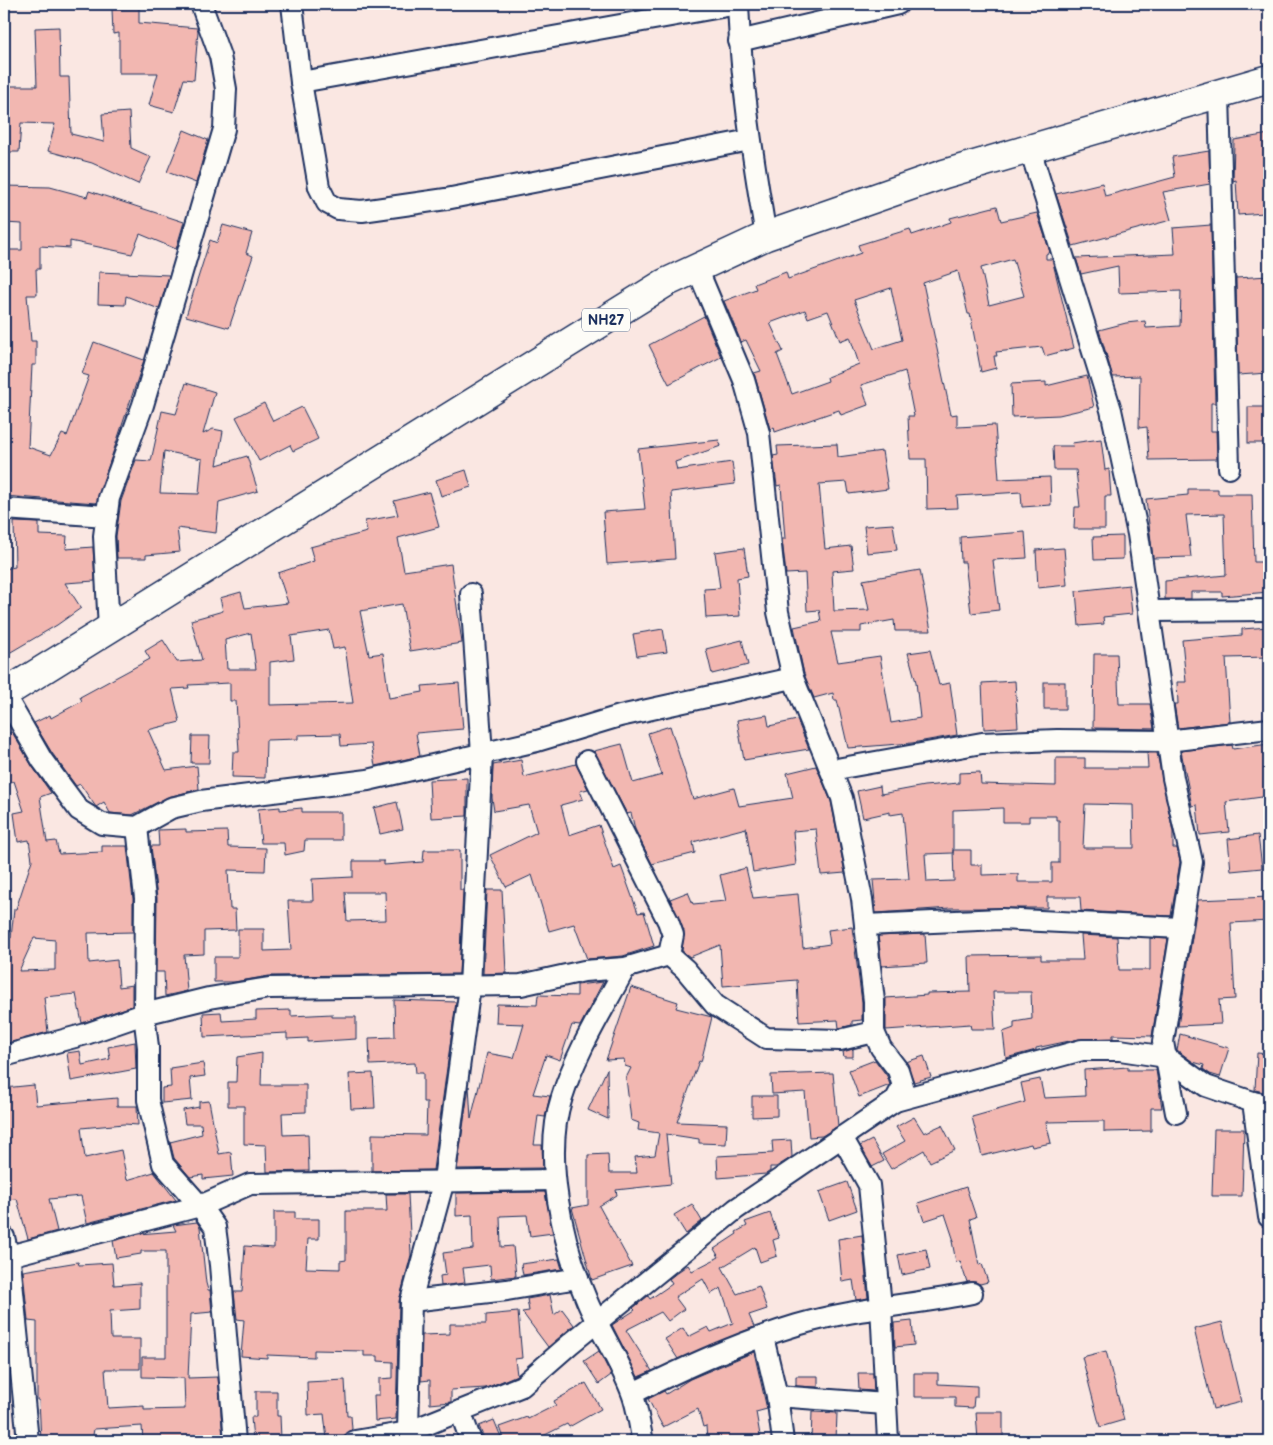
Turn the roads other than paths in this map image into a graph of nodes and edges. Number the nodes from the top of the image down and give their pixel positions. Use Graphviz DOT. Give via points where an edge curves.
graph roads {
  1 [pos="201,4"];
  2 [pos="292,4"];
  3 [pos="898,4"];
  4 [pos="739,41"];
  5 [pos="1269,79"];
  6 [pos="301,82"];
  7 [pos="1219,94"];
  8 [pos="750,140"];
  9 [pos="1030,149"];
  10 [pos="766,236"];
  11 [pos="697,268"];
  12 [pos="1229,468"];
  13 [pos="4,509"];
  14 [pos="107,516"];
  15 [pos="471,594"];
  16 [pos="1269,610"];
  17 [pos="1149,611"];
  18 [pos="109,629"];
  19 [pos="793,678"];
  20 [pos="4,694"];
  21 [pos="1269,729"];
  22 [pos="1168,741"];
  23 [pos="482,754"];
  24 [pos="587,761"];
  25 [pos="831,770"];
  26 [pos="138,827"];
  27 [pos="865,925"];
  28 [pos="1181,928"];
  29 [pos="669,955"];
  30 [pos="625,968"];
  31 [pos="470,986"];
  32 [pos="144,1014"];
  33 [pos="874,1032"];
  34 [pos="4,1056"];
  35 [pos="1166,1057"];
  36 [pos="894,1101"];
  37 [pos="1261,1104"];
  38 [pos="1176,1113"];
  39 [pos="842,1137"];
  40 [pos="444,1180"];
  41 [pos="554,1180"];
  42 [pos="200,1206"];
  43 [pos="1269,1217"];
  44 [pos="6,1246"];
  45 [pos="578,1278"];
  46 [pos="972,1293"];
  47 [pos="411,1301"];
  48 [pos="881,1306"];
  49 [pos="10,1319"];
  50 [pos="596,1323"];
  51 [pos="763,1337"];
  52 [pos="632,1393"];
  53 [pos="776,1396"];
  54 [pos="885,1404"];
  55 [pos="460,1411"];
  56 [pos="408,1432"];
  57 [pos="28,1441"];
  58 [pos="235,1441"];
  59 [pos="355,1441"];
  60 [pos="471,1441"];
  61 [pos="643,1441"];
  62 [pos="783,1441"];
  63 [pos="888,1441"];
  1 -- 14 [label="street" via="220,56 226,89 224,129 143,405 109,498"];
  2 -- 6 [label="street"];
  3 -- 4 [label="street"];
  4 -- 6 [label="street" via="738,4"];
  4 -- 8 [label="street"];
  5 -- 7 [label="highway, NH27"];
  6 -- 8 [label="street" via="319,187 328,203 338,209 362,211 446,199"];
  7 -- 9 [label="highway, NH27"];
  7 -- 12 [label="street"];
  8 -- 10 [label="street"];
  9 -- 10 [label="highway, NH27" via="944,174"];
  9 -- 17 [label="street" via="1111,410 1138,534"];
  10 -- 11 [label="highway, NH27"];
  11 -- 18 [label="highway, NH27" via="665,283"];
  11 -- 19 [label="street" via="744,380 759,433 778,612"];
  13 -- 14 [label="street"];
  14 -- 18 [label="street" via="104,536"];
  15 -- 23 [label="street"];
  16 -- 17 [label="street"];
  17 -- 22 [label="street"];
  18 -- 20 [label="highway, NH27"];
  19 -- 23 [label="street" via="620,716"];
  19 -- 25 [label="street"];
  20 -- 26 [label="street" via="42,760 79,810 102,824"];
  21 -- 22 [label="street"];
  22 -- 25 [label="street" via="982,743"];
  22 -- 28 [label="street" via="1192,862"];
  23 -- 26 [label="street" via="368,780 201,801 171,808"];
  23 -- 31 [label="street"];
  24 -- 29 [label="street" via="668,921 673,934"];
  25 -- 27 [label="street" via="842,798"];
  26 -- 32 [label="street" via="145,898"];
  27 -- 28 [label="street" via="1000,919"];
  27 -- 33 [label="street" via="874,1001"];
  28 -- 35 [label="street" via="1163,1042"];
  29 -- 30 [label="street"];
  29 -- 33 [label="street" via="715,1005 766,1038 840,1040"];
  30 -- 31 [label="street" via="584,972 521,986"];
  30 -- 41 [label="street" via="561,1098"];
  31 -- 32 [label="street" via="269,988"];
  31 -- 40 [label="street"];
  32 -- 34 [label="street"];
  32 -- 42 [label="street" via="148,1100 163,1164"];
  33 -- 36 [label="street" via="881,1048 898,1070 902,1086"];
  35 -- 36 [label="street" via="1120,1050 1082,1050"];
  35 -- 37 [label="street" via="1206,1086"];
  35 -- 38 [label="street"];
  36 -- 39 [label="street"];
  37 -- 43 [label="street"];
  39 -- 48 [label="street" via="869,1185"];
  39 -- 50 [label="street" via="736,1209"];
  40 -- 41 [label="street"];
  40 -- 42 [label="street" via="250,1184"];
  40 -- 47 [label="street"];
  41 -- 45 [label="street" via="569,1252"];
  42 -- 44 [label="street"];
  42 -- 58 [label="street" via="215,1227"];
  44 -- 49 [label="street"];
  45 -- 47 [label="street"];
  45 -- 50 [label="street"];
  46 -- 48 [label="street"];
  47 -- 56 [label="street"];
  48 -- 51 [label="street" via="798,1325"];
  48 -- 54 [label="street"];
  49 -- 57 [label="street"];
  50 -- 52 [label="street"];
  50 -- 55 [label="street" via="522,1386"];
  51 -- 52 [label="street" via="733,1346"];
  51 -- 53 [label="street"];
  52 -- 61 [label="street"];
  53 -- 54 [label="street"];
  53 -- 62 [label="street"];
  54 -- 63 [label="street"];
  55 -- 56 [label="street"];
  55 -- 60 [label="street"];
  56 -- 59 [label="street"];
}
